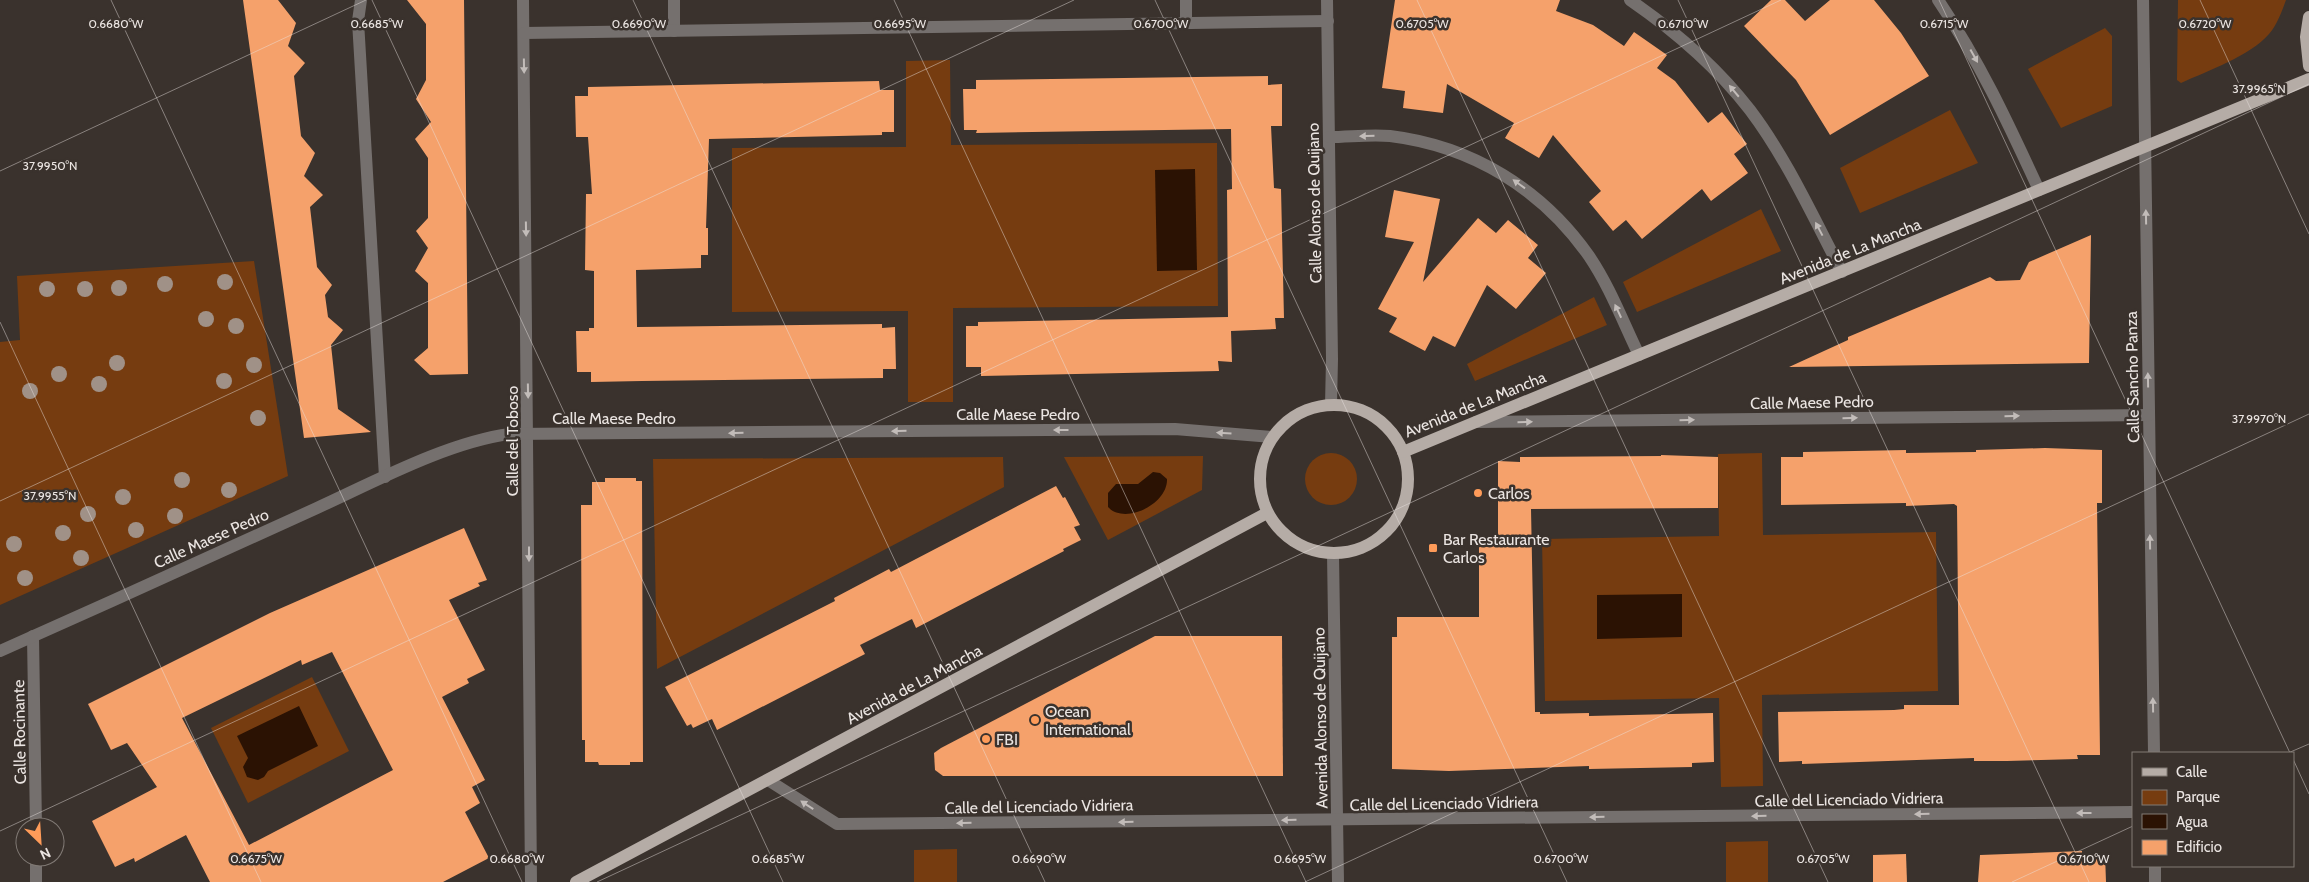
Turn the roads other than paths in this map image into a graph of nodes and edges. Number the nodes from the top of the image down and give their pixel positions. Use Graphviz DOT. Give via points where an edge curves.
graph roads {
  1 [pos="351,0"];
  2 [pos="361,0"];
  3 [pos="523,0"];
  4 [pos="674,0"];
  5 [pos="1186,0"];
  6 [pos="1328,0"];
  7 [pos="1630,0"];
  8 [pos="1938,0"];
  9 [pos="2143,0"];
  10 [pos="2309,16"];
  11 [pos="358,21"];
  12 [pos="1328,21"];
  13 [pos="1186,23"];
  14 [pos="674,30"];
  15 [pos="524,33"];
  16 [pos="2309,66"];
  17 [pos="2309,79"];
  18 [pos="1329,137"];
  19 [pos="2145,147"];
  20 [pos="2040,190"];
  21 [pos="1842,272"];
  22 [pos="1639,355"];
  23 [pos="1331,405"];
  24 [pos="2149,414"];
  25 [pos="1476,422"];
  26 [pos="528,434"];
  27 [pos="1272,436"];
  28 [pos="1403,452"];
  29 [pos="385,477"];
  30 [pos="1267,513"];
  31 [pos="1333,554"];
  32 [pos="33,636"];
  33 [pos="0,651"];
  34 [pos="2154,752"];
  35 [pos="768,780"];
  36 [pos="2132,812"];
  37 [pos="36,817"];
  38 [pos="1338,820"];
  39 [pos="36,867"];
  40 [pos="2155,867"];
  41 [pos="36,882"];
  42 [pos="531,882"];
  43 [pos="576,882"];
  44 [pos="1338,882"];
  45 [pos="2155,882"];
  1 -- 11 [label="street"];
  2 -- 11 [label="street"];
  3 -- 15 [label="street, Calle del Toboso"];
  4 -- 14 [label="street"];
  5 -- 13 [label="street"];
  6 -- 12 [label="street, Calle Alonso de Quijano"];
  21 -- 7 [label="street, one-way" via="1782,160 1750,110 1693,48"];
  8 -- 20 [label="street, one-way" via="1988,82"];
  9 -- 19 [label="street, Calle Sancho Panza"];
  10 -- 16 [label="main road" via="2306,37"];
  11 -- 29 [label="street"];
  12 -- 13 [label="street"];
  12 -- 18 [label="street, Calle Alonso de Quijano"];
  13 -- 14 [label="street"];
  14 -- 15 [label="street"];
  15 -- 26 [label="street, Calle del Toboso, one-way"];
  17 -- 19 [label="main road, Avenida de La Mancha"];
  22 -- 18 [label="street, one-way" via="1606,284 1589,257 1565,226 1535,196 1510,178 1486,164 1428,143 1389,136"];
  18 -- 23 [label="street, Calle Alonso de Quijano"];
  19 -- 20 [label="main road, Avenida de La Mancha"];
  24 -- 19 [label="street, Calle Sancho Panza, one-way"];
  20 -- 21 [label="main road, Avenida de La Mancha"];
  21 -- 22 [label="main road, Avenida de La Mancha"];
  22 -- 25 [label="main road, Avenida de La Mancha"];
  23 -- 27 [label="main road" via="1314,407 1298,414"];
  23 -- 28 [label="main road" via="1350,406 1368,413 1384,424"];
  25 -- 24 [label="street, Calle Maese Pedro, one-way"];
  34 -- 24 [label="street, Calle Sancho Panza, one-way"];
  25 -- 28 [label="main road, Avenida de La Mancha"];
  27 -- 26 [label="street, Calle Maese Pedro, one-way" via="1175,429"];
  26 -- 29 [label="street, Calle Maese Pedro" via="491,436 473,441"];
  26 -- 42 [label="street, Calle del Toboso, one-way"];
  27 -- 30 [label="main road" via="1261,461 1260,487"];
  28 -- 31 [label="main road" via="1408,476 1406,496 1399,515 1371,544"];
  29 -- 32 [label="street, Calle Maese Pedro"];
  30 -- 31 [label="main road" via="1279,530 1294,542"];
  30 -- 35 [label="main road, Avenida de La Mancha"];
  31 -- 38 [label="street, Avenida Alonso de Quijano"];
  32 -- 33 [label="street, Calle Maese Pedro"];
  32 -- 37 [label="street, Calle Rocinante"];
  38 -- 35 [label="street, Calle del Licenciado Vidriera, one-way" via="837,824"];
  35 -- 43 [label="main road, Avenida de La Mancha"];
  36 -- 38 [label="street, Calle del Licenciado Vidriera, one-way"];
  38 -- 44 [label="street, Avenida Alonso de Quijano"];
  39 -- 41 [label="street"];
  40 -- 45 [label="street"];
}
